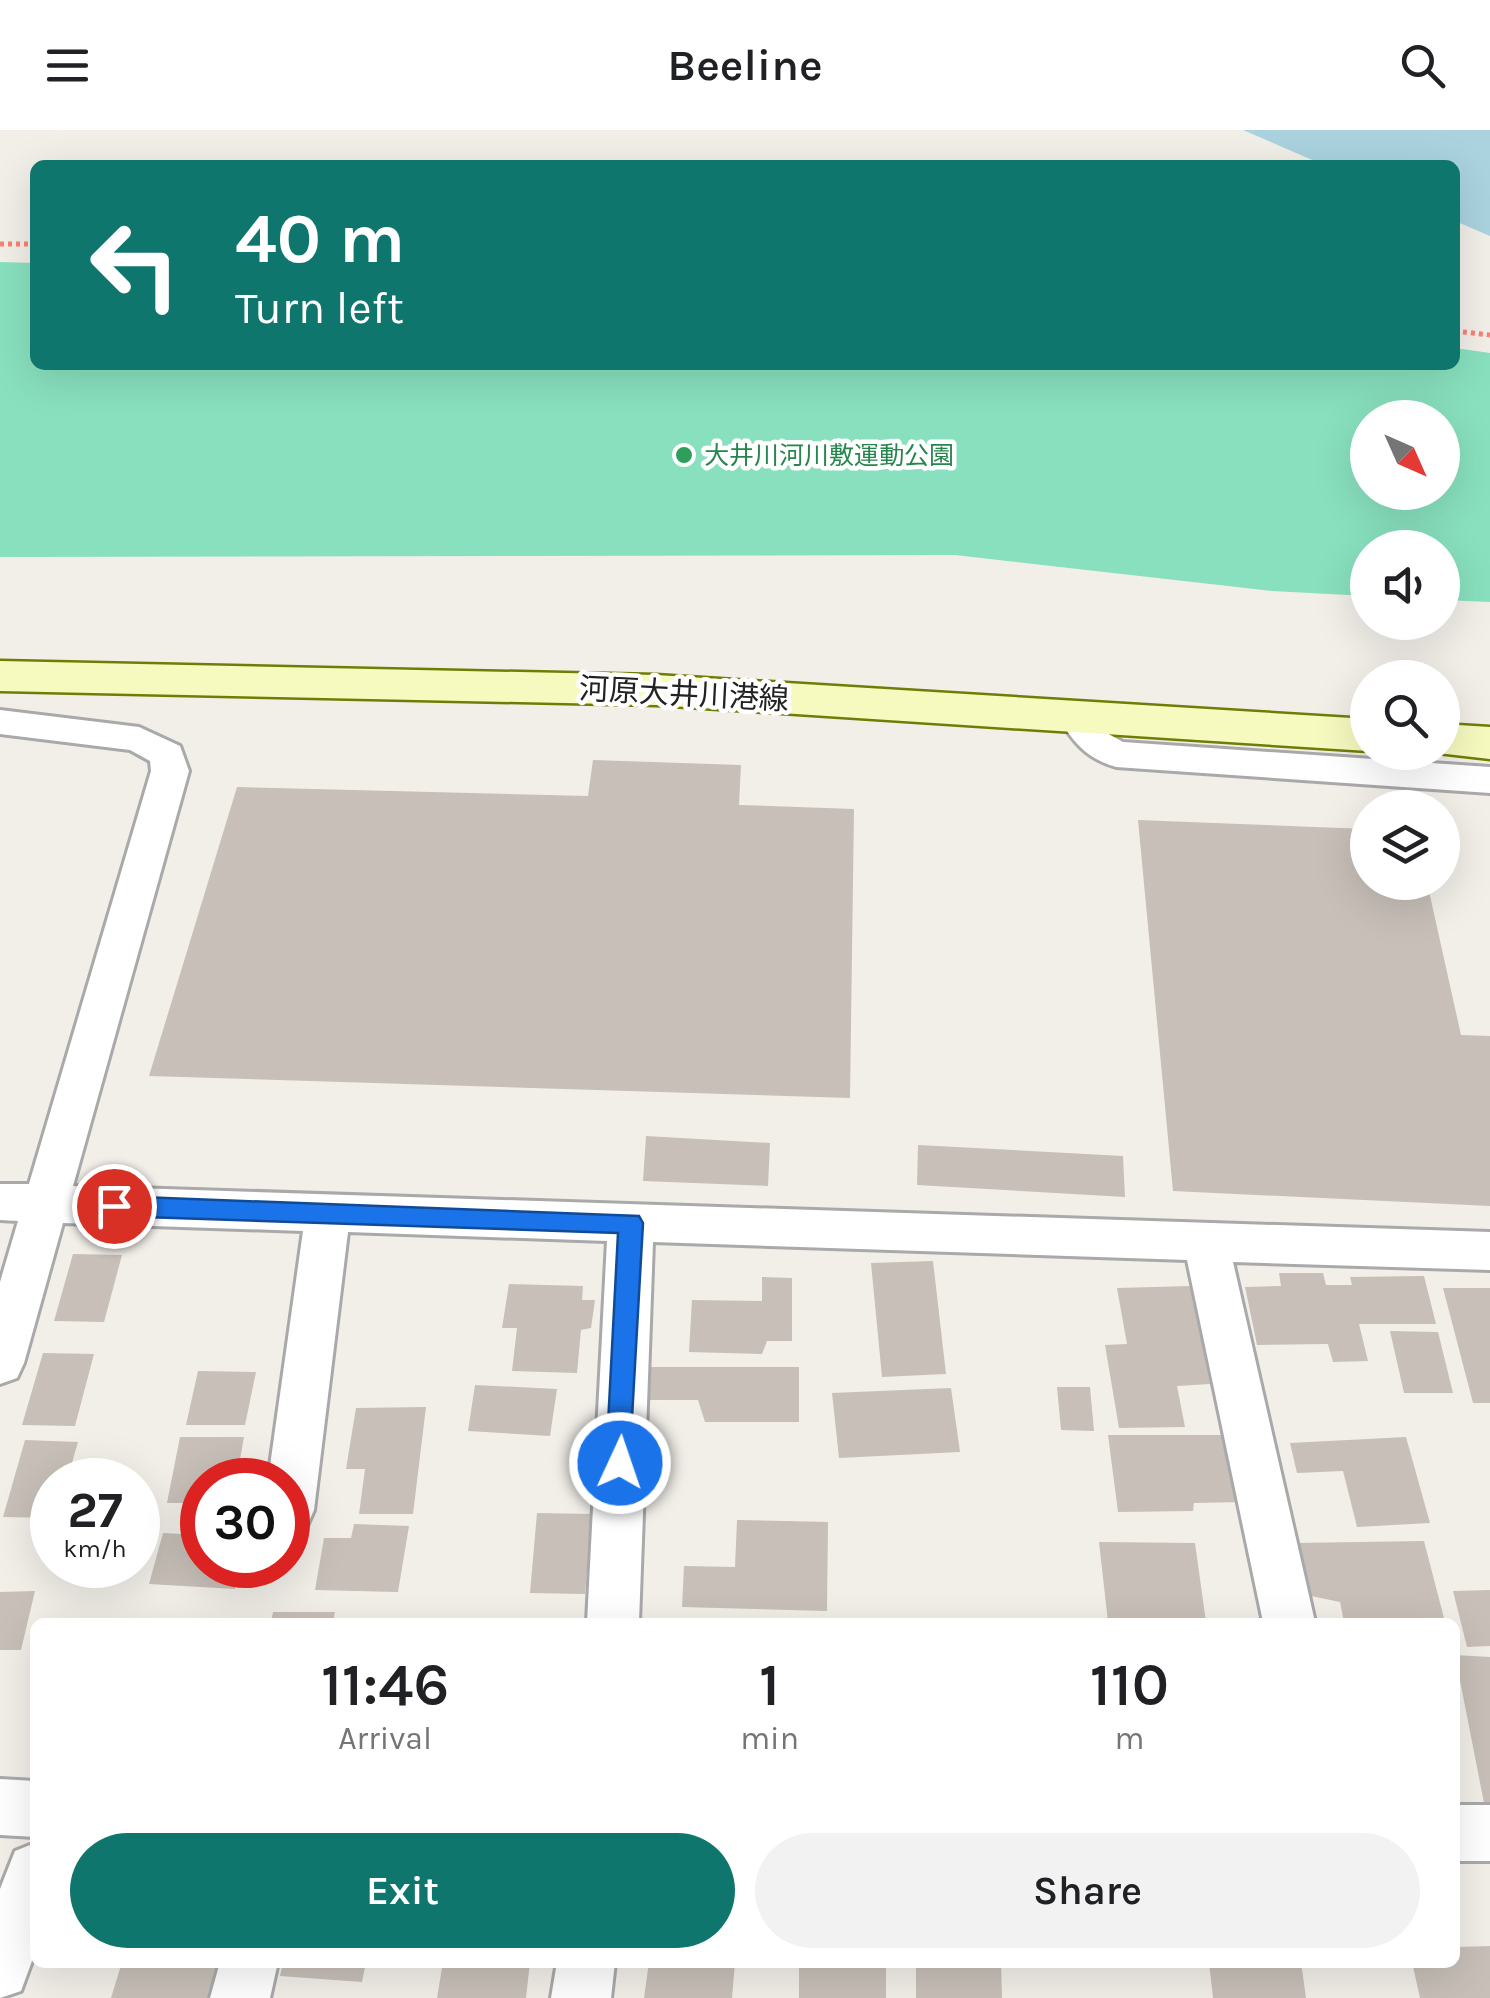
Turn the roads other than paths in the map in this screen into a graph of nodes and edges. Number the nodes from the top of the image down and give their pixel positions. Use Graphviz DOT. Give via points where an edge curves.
graph roads {
  1 [pos="0,676"];
  2 [pos="1076,717"];
  3 [pos="0,722"];
  4 [pos="1350,734"];
  5 [pos="1460,741"];
  6 [pos="1490,743"];
  7 [pos="1490,780"];
  8 [pos="21,1203"];
  9 [pos="328,1213"];
  10 [pos="631,1223"];
  11 [pos="1206,1242"];
  12 [pos="1490,1251"];
  13 [pos="0,1363"];
  14 [pos="296,1458"];
  15 [pos="612,1618"];
  16 [pos="1288,1618"];
  17 [pos="0,1807"];
  18 [pos="30,1809"];
  19 [pos="1460,1833"];
  20 [pos="1490,1833"];
  21 [pos="30,1885"];
  22 [pos="247,1968"];
  23 [pos="585,1968"];
  24 [pos="0,1970"];
  25 [pos="240,1998"];
  26 [pos="581,1998"];
  1 -- 2 [label="main road, 河原大井川港線" via="656,690"];
  2 -- 4 [label="main road, 河原大井川港線"];
  2 -- 7 [label="street" via="1092,741 1116,754"];
  3 -- 8 [label="street" via="139,739 167,755 170,771 62,1137"];
  5 -- 6 [label="main road"];
  8 -- 9 [label="street"];
  8 -- 13 [label="street"];
  9 -- 10 [label="street"];
  9 -- 14 [label="street"];
  10 -- 11 [label="street"];
  10 -- 15 [label="street"];
  11 -- 12 [label="street"];
  11 -- 16 [label="street"];
  17 -- 18 [label="street"];
  19 -- 20 [label="street"];
  21 -- 24 [label="street"];
  22 -- 25 [label="street"];
  23 -- 26 [label="street"];
}
